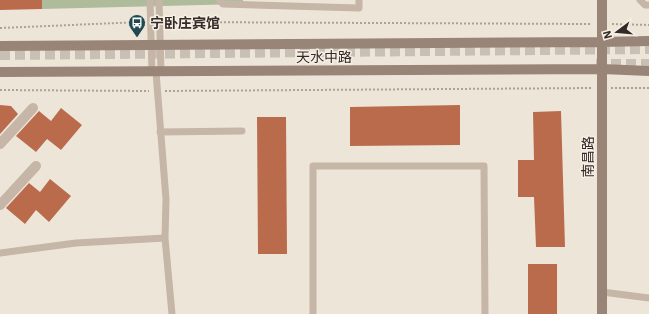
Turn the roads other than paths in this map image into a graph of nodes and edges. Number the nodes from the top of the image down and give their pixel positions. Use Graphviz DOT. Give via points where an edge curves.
graph roads {
  1 [pos="150,0"];
  2 [pos="159,0"];
  3 [pos="219,0"];
  4 [pos="359,0"];
  5 [pos="602,0"];
  6 [pos="640,0"];
  7 [pos="649,5"];
  8 [pos="649,41"];
  9 [pos="602,42"];
  10 [pos="156,45"];
  11 [pos="0,46"];
  12 [pos="602,69"];
  13 [pos="649,71"];
  14 [pos="0,72"];
  15 [pos="156,72"];
  16 [pos="33,108"];
  17 [pos="242,131"];
  18 [pos="160,132"];
  19 [pos="0,144"];
  20 [pos="36,166"];
  21 [pos="0,205"];
  22 [pos="165,238"];
  23 [pos="0,253"];
  24 [pos="602,292"];
  25 [pos="649,298"];
  26 [pos="172,314"];
  27 [pos="313,314"];
  28 [pos="485,314"];
  29 [pos="602,314"];
  1 -- 10 [label="lane"];
  2 -- 10 [label="lane"];
  3 -- 4 [label="lane" via="222,4 359,8"];
  5 -- 9 [label="street, 南昌路"];
  6 -- 7 [label="lane"];
  8 -- 9 [label="street, 天水中路"];
  9 -- 10 [label="street, 天水中路"];
  9 -- 12 [label="street, 南昌路"];
  10 -- 11 [label="street, 天水中路"];
  10 -- 15 [label="lane"];
  12 -- 13 [label="street, 天水中路"];
  12 -- 15 [label="street, 天水中路"];
  12 -- 24 [label="street, 南昌路"];
  14 -- 15 [label="street, 天水中路"];
  15 -- 18 [label="lane"];
  16 -- 19 [label="street"];
  17 -- 18 [label="lane"];
  18 -- 22 [label="lane" via="166,199"];
  20 -- 21 [label="street"];
  22 -- 23 [label="lane" via="76,243"];
  22 -- 26 [label="lane"];
  24 -- 25 [label="lane"];
  24 -- 29 [label="street, 南昌路"];
  27 -- 28 [label="lane" via="313,166 484,166"];
}
